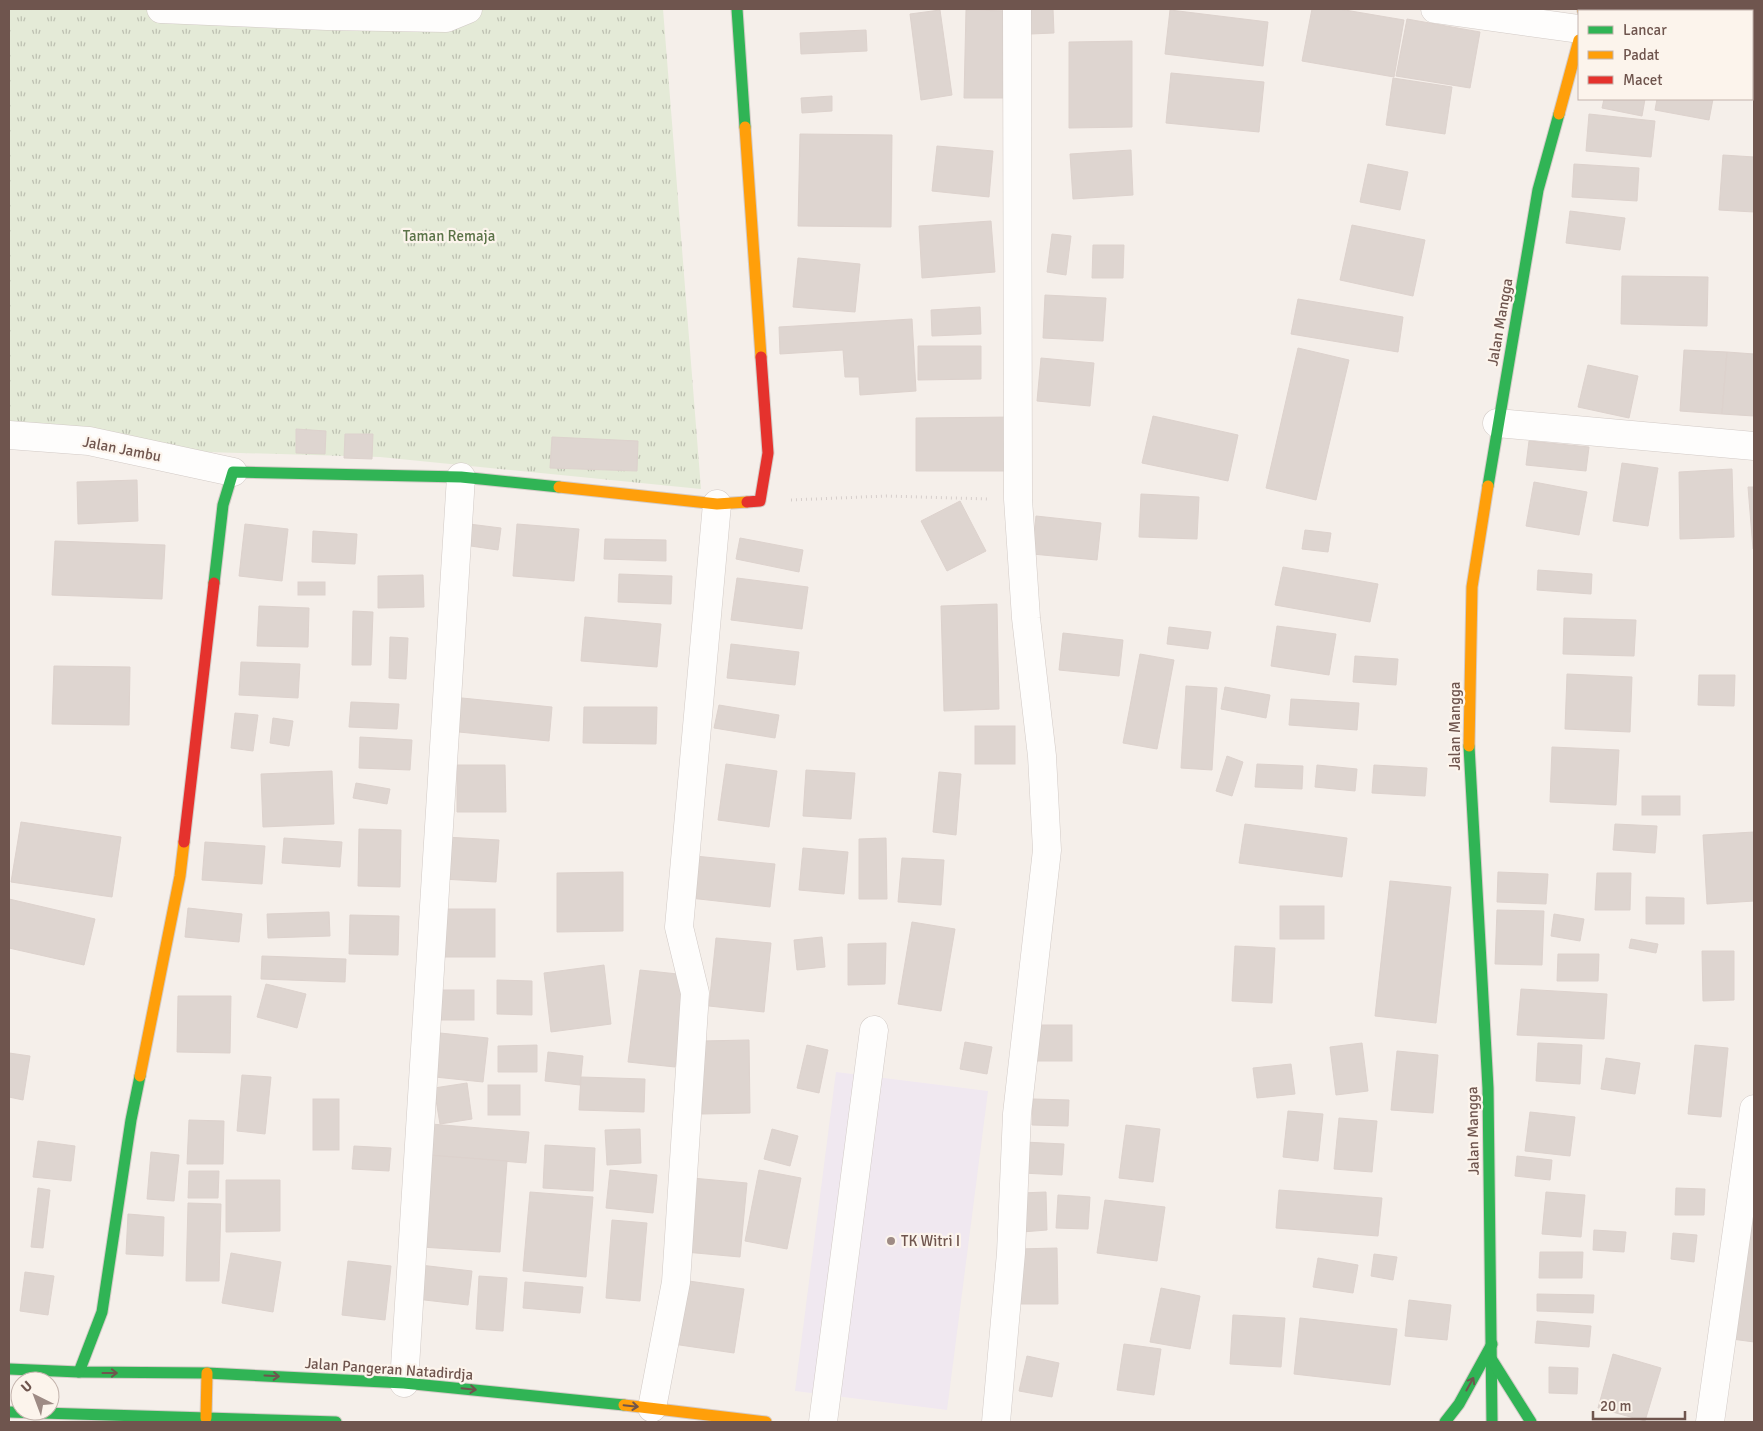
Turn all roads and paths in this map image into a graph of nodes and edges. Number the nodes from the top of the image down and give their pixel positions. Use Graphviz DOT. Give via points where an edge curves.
graph roads {
  1 [pos="161,9"];
  2 [pos="468,9"];
  3 [pos="737,9"];
  4 [pos="1017,9"];
  5 [pos="1435,9"];
  6 [pos="1578,29"];
  7 [pos="1578,44"];
  8 [pos="1497,424"];
  9 [pos="9,435"];
  10 [pos="1754,446"];
  11 [pos="233,472"];
  12 [pos="461,477"];
  13 [pos="1018,500"];
  14 [pos="760,501"];
  15 [pos="717,504"];
  16 [pos="874,1030"];
  17 [pos="1754,1109"];
  18 [pos="1492,1344"];
  19 [pos="1492,1360"];
  20 [pos="9,1368"];
  21 [pos="80,1372"];
  22 [pos="207,1373"];
  23 [pos="404,1383"];
  24 [pos="652,1408"];
  25 [pos="9,1412"];
  26 [pos="206,1418"];
  27 [pos="336,1422"];
  28 [pos="766,1422"];
  29 [pos="823,1422"];
  30 [pos="996,1422"];
  31 [pos="1445,1422"];
  32 [pos="1492,1422"];
  33 [pos="1531,1422"];
  34 [pos="1710,1422"];
  1 -- 2 [label="street" via="446,18"];
  3 -- 14 [label="street" via="768,453"];
  4 -- 13 [label="street"];
  5 -- 6 [label="street"];
  7 -- 8 [label="street, Jalan Mangga" via="1538,190"];
  8 -- 10 [label="street"];
  8 -- 18 [label="street, Jalan Mangga" via="1472,587 1469,745 1488,1088"];
  9 -- 11 [label="street, Jalan Jambu" via="89,441"];
  11 -- 12 [label="street"];
  11 -- 21 [label="street" via="223,505 180,876 131,1120 102,1312"];
  12 -- 15 [label="street"];
  12 -- 23 [label="street"];
  13 -- 14 [label="path" via="886,496"];
  13 -- 30 [label="street" via="1026,618 1042,756 1047,850 1017,1114 1011,1253"];
  14 -- 15 [label="street"];
  15 -- 24 [label="street" via="679,927 695,993 676,1282"];
  16 -- 29 [label="street"];
  17 -- 34 [label="street"];
  18 -- 19 [label="street, Jalan Mangga"];
  31 -- 18 [label="street, one-way" via="1459,1404"];
  19 -- 32 [label="street, Jalan Mangga"];
  19 -- 33 [label="street"];
  20 -- 21 [label="street, Jalan Pangeran Natadirdja"];
  21 -- 22 [label="street, Jalan Pangeran Natadirdja, one-way"];
  22 -- 23 [label="street, Jalan Pangeran Natadirdja, one-way"];
  22 -- 26 [label="street"];
  23 -- 24 [label="street, Jalan Pangeran Natadirdja, one-way"];
  24 -- 28 [label="street, Jalan Pangeran Natadirdja"];
  25 -- 26 [label="street"];
  26 -- 27 [label="street"];
}
